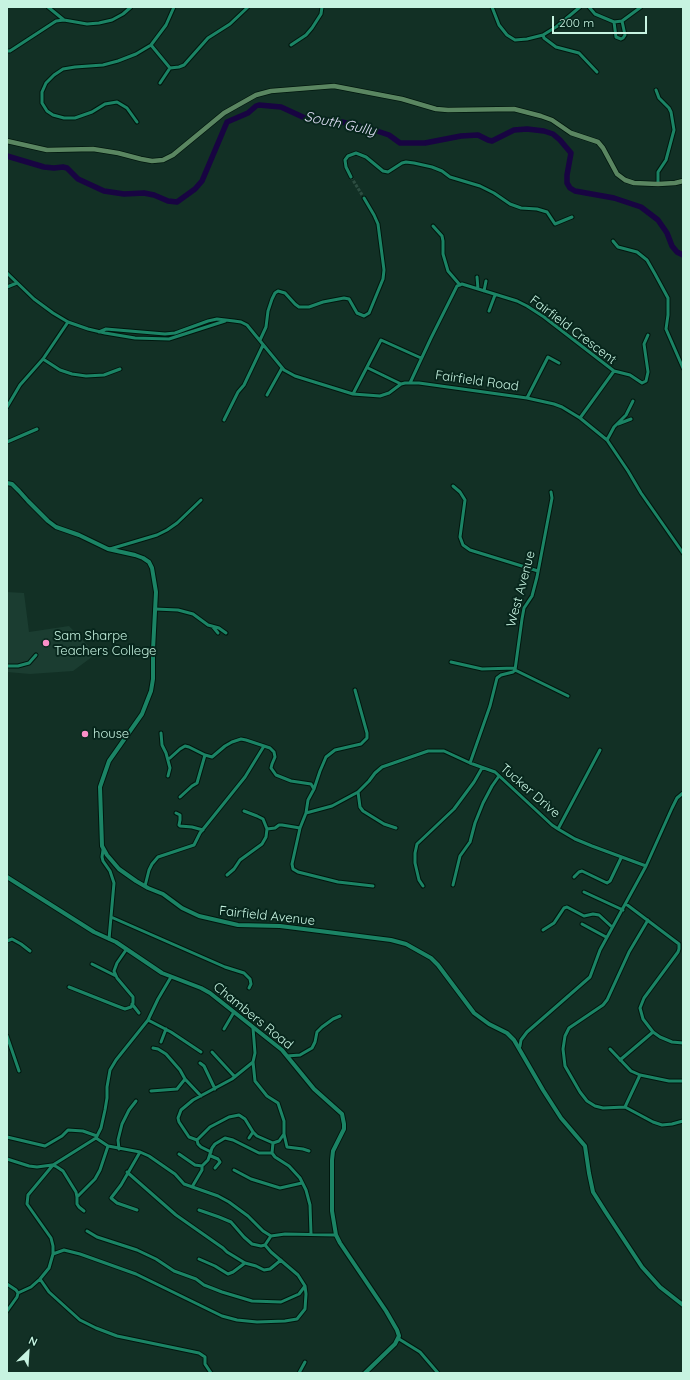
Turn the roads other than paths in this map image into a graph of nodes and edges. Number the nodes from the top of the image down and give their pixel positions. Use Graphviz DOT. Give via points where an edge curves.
graph roads {
  1 [pos="48,7"];
  2 [pos="130,7"];
  3 [pos="174,7"];
  4 [pos="248,7"];
  5 [pos="322,7"];
  6 [pos="492,7"];
  7 [pos="580,7"];
  8 [pos="589,7"];
  9 [pos="641,7"];
  10 [pos="64,20"];
  11 [pos="622,21"];
  12 [pos="614,22"];
  13 [pos="543,35"];
  14 [pos="151,45"];
  15 [pos="291,45"];
  16 [pos="7,48"];
  17 [pos="9,51"];
  18 [pos="170,68"];
  19 [pos="597,72"];
  20 [pos="160,83"];
  21 [pos="656,90"];
  22 [pos="137,122"];
  23 [pos="7,141"];
  24 [pos="351,177"];
  25 [pos="683,181"];
  26 [pos="658,184"];
  27 [pos="364,198"];
  28 [pos="572,217"];
  29 [pos="433,226"];
  30 [pos="613,240"];
  31 [pos="7,273"];
  32 [pos="477,277"];
  33 [pos="486,281"];
  34 [pos="17,283"];
  35 [pos="460,285"];
  36 [pos="7,286"];
  37 [pos="478,289"];
  38 [pos="484,291"];
  39 [pos="495,295"];
  40 [pos="489,310"];
  41 [pos="68,322"];
  42 [pos="648,335"];
  43 [pos="260,340"];
  44 [pos="263,345"];
  45 [pos="421,358"];
  46 [pos="43,359"];
  47 [pos="558,363"];
  48 [pos="282,368"];
  49 [pos="368,368"];
  50 [pos="683,368"];
  51 [pos="120,369"];
  52 [pos="614,371"];
  53 [pos="410,383"];
  54 [pos="401,384"];
  55 [pos="353,394"];
  56 [pos="267,395"];
  57 [pos="527,398"];
  58 [pos="633,401"];
  59 [pos="7,408"];
  60 [pos="580,418"];
  61 [pos="631,419"];
  62 [pos="224,420"];
  63 [pos="618,424"];
  64 [pos="37,429"];
  65 [pos="607,440"];
  66 [pos="7,442"];
  67 [pos="7,483"];
  68 [pos="453,486"];
  69 [pos="551,492"];
  70 [pos="201,500"];
  71 [pos="108,550"];
  72 [pos="683,553"];
  73 [pos="538,571"];
  74 [pos="155,609"];
  75 [pos="213,627"];
  76 [pos="218,633"];
  77 [pos="226,633"];
  78 [pos="36,655"];
  79 [pos="451,662"];
  80 [pos="7,666"];
  81 [pos="515,669"];
  82 [pos="355,690"];
  83 [pos="568,696"];
  84 [pos="161,733"];
  85 [pos="264,746"];
  86 [pos="600,750"];
  87 [pos="205,755"];
  88 [pos="168,759"];
  89 [pos="470,763"];
  90 [pos="482,768"];
  91 [pos="168,776"];
  92 [pos="499,776"];
  93 [pos="314,789"];
  94 [pos="358,792"];
  95 [pos="683,793"];
  96 [pos="180,797"];
  97 [pos="244,811"];
  98 [pos="176,813"];
  99 [pos="306,813"];
  100 [pos="300,828"];
  101 [pos="396,828"];
  102 [pos="267,829"];
  103 [pos="558,829"];
  104 [pos="203,830"];
  105 [pos="104,850"];
  106 [pos="621,858"];
  107 [pos="646,866"];
  108 [pos="227,875"];
  109 [pos="7,877"];
  110 [pos="574,877"];
  111 [pos="454,885"];
  112 [pos="145,886"];
  113 [pos="374,886"];
  114 [pos="423,886"];
  115 [pos="584,892"];
  116 [pos="626,904"];
  117 [pos="622,910"];
  118 [pos="111,917"];
  119 [pos="648,920"];
  120 [pos="582,924"];
  121 [pos="612,927"];
  122 [pos="543,930"];
  123 [pos="606,937"];
  124 [pos="109,939"];
  125 [pos="7,941"];
  126 [pos="126,950"];
  127 [pos="30,952"];
  128 [pos="92,964"];
  129 [pos="116,976"];
  130 [pos="170,977"];
  131 [pos="69,987"];
  132 [pos="249,988"];
  133 [pos="132,1004"];
  134 [pos="234,1012"];
  135 [pos="139,1013"];
  136 [pos="340,1016"];
  137 [pos="148,1020"];
  138 [pos="253,1028"];
  139 [pos="166,1029"];
  140 [pos="224,1029"];
  141 [pos="653,1032"];
  142 [pos="7,1036"];
  143 [pos="161,1042"];
  144 [pos="683,1043"];
  145 [pos="153,1048"];
  146 [pos="519,1048"];
  147 [pos="610,1049"];
  148 [pos="201,1052"];
  149 [pos="212,1052"];
  150 [pos="287,1056"];
  151 [pos="620,1060"];
  152 [pos="253,1062"];
  153 [pos="200,1063"];
  154 [pos="19,1071"];
  155 [pos="640,1075"];
  156 [pos="235,1077"];
  157 [pos="185,1079"];
  158 [pos="683,1081"];
  159 [pos="215,1089"];
  160 [pos="151,1091"];
  161 [pos="201,1096"];
  162 [pos="136,1101"];
  163 [pos="625,1107"];
  164 [pos="683,1122"];
  165 [pos="253,1132"];
  166 [pos="284,1134"];
  167 [pos="7,1137"];
  168 [pos="97,1137"];
  169 [pos="249,1138"];
  170 [pos="197,1140"];
  171 [pos="273,1143"];
  172 [pos="108,1146"];
  173 [pos="119,1149"];
  174 [pos="309,1151"];
  175 [pos="140,1152"];
  176 [pos="272,1153"];
  177 [pos="179,1154"];
  178 [pos="211,1154"];
  179 [pos="7,1159"];
  180 [pos="53,1165"];
  181 [pos="202,1166"];
  182 [pos="215,1168"];
  183 [pos="234,1170"];
  184 [pos="127,1172"];
  185 [pos="302,1183"];
  186 [pos="192,1187"];
  187 [pos="77,1197"];
  188 [pos="137,1210"];
  189 [pos="199,1210"];
  190 [pos="84,1211"];
  191 [pos="88,1231"];
  192 [pos="311,1234"];
  193 [pos="336,1235"];
  194 [pos="271,1236"];
  195 [pos="266,1245"];
  196 [pos="53,1254"];
  197 [pos="199,1259"];
  198 [pos="281,1260"];
  199 [pos="244,1263"];
  200 [pos="40,1280"];
  201 [pos="7,1284"];
  202 [pos="305,1286"];
  203 [pos="18,1293"];
  204 [pos="683,1305"];
  205 [pos="7,1311"];
  206 [pos="399,1339"];
  207 [pos="305,1362"];
  208 [pos="211,1373"];
  209 [pos="299,1373"];
  210 [pos="365,1373"];
  211 [pos="438,1373"];
  1 -- 10 [label="street"];
  2 -- 10 [label="street" via="123,14 99,24"];
  3 -- 14 [label="street" via="166,25"];
  4 -- 18 [label="street" via="230,24 208,38 184,65"];
  5 -- 15 [label="street" via="321,14 312,28"];
  6 -- 13 [label="street" via="499,25 511,38 527,40"];
  7 -- 13 [label="street"];
  8 -- 12 [label="street" via="595,14"];
  9 -- 11 [label="street"];
  10 -- 17 [label="street" via="56,21"];
  11 -- 12 [label="street"];
  11 -- 12 [label="street" via="624,35 621,39 616,37"];
  13 -- 19 [label="street" via="556,47 579,53"];
  14 -- 18 [label="street"];
  14 -- 22 [label="street" via="118,62 63,70 46,83 42,92 42,103 53,115 74,118 105,104 117,102 127,108"];
  16 -- 17 [label="street"];
  18 -- 20 [label="street"];
  21 -- 26 [label="street" via="659,98 671,112 674,130 666,160 658,172"];
  23 -- 26 [label="main road" via="47,150 93,149 118,152 141,160 164,160 224,113 256,95 271,91 334,86 402,99 436,109 514,109 541,116 571,133 598,142 618,174 625,180 634,184"];
  24 -- 28 [label="street" via="345,160 356,153 388,172 402,163 414,163 432,167 450,177 480,186 510,204 547,212 555,224"];
  25 -- 26 [label="main road"];
  27 -- 43 [label="street" via="378,224 384,270 383,279 369,313 360,316 349,299 344,298 299,307 285,293 278,291 272,299 266,327"];
  29 -- 35 [label="street" via="442,236 443,254 448,271"];
  30 -- 50 [label="street" via="618,247 637,252 647,260 668,298 666,329"];
  31 -- 34 [label="street, Fairfield Road"];
  32 -- 37 [label="street"];
  33 -- 38 [label="street"];
  34 -- 36 [label="street"];
  34 -- 41 [label="street, Fairfield Road" via="45,308"];
  35 -- 37 [label="street, Fairfield Crescent"];
  35 -- 45 [label="street" via="457,286"];
  37 -- 38 [label="street, Fairfield Crescent"];
  38 -- 39 [label="street, Fairfield Crescent"];
  39 -- 40 [label="street"];
  39 -- 52 [label="street, Fairfield Crescent" via="517,301 532,310"];
  41 -- 43 [label="street, Fairfield Road" via="99,332 106,329 166,334 218,319 241,322"];
  41 -- 46 [label="street"];
  42 -- 52 [label="street" via="644,344 648,372 646,381 642,383 630,375"];
  43 -- 44 [label="street, Fairfield Road"];
  44 -- 48 [label="street, Fairfield Road"];
  44 -- 62 [label="street"];
  45 -- 49 [label="street" via="381,340"];
  45 -- 53 [label="street"];
  46 -- 51 [label="street" via="60,370 86,376 104,375"];
  46 -- 59 [label="street" via="20,385"];
  47 -- 57 [label="street" via="548,357"];
  48 -- 55 [label="street, Fairfield Road" via="295,376"];
  48 -- 56 [label="street"];
  49 -- 54 [label="street"];
  49 -- 55 [label="street"];
  52 -- 60 [label="street, Fairfield Crescent"];
  53 -- 54 [label="street, Fairfield Road"];
  53 -- 57 [label="street, Fairfield Road"];
  54 -- 55 [label="street, Fairfield Road" via="380,396"];
  57 -- 60 [label="street, Fairfield Road" via="562,407"];
  58 -- 63 [label="street"];
  60 -- 65 [label="street, Fairfield Road"];
  61 -- 63 [label="street"];
  63 -- 65 [label="street"];
  64 -- 66 [label="street"];
  65 -- 72 [label="street, Fairfield Road"];
  67 -- 71 [label="street" via="19,490 56,528 79,535"];
  68 -- 73 [label="street" via="465,500 460,538 462,545 470,550"];
  69 -- 73 [label="street, West Avenue"];
  70 -- 71 [label="street" via="167,530"];
  71 -- 74 [label="street" via="135,555 149,562 156,592"];
  73 -- 81 [label="street, West Avenue" via="532,596 524,608"];
  74 -- 75 [label="street" via="184,611"];
  74 -- 105 [label="street" via="151,691 142,714 109,761 100,787"];
  75 -- 76 [label="street"];
  75 -- 77 [label="street"];
  78 -- 80 [label="street" via="29,663"];
  79 -- 81 [label="street" via="482,669"];
  81 -- 83 [label="street"];
  81 -- 89 [label="street" via="497,678 489,711"];
  82 -- 93 [label="street" via="367,738 361,744 330,753 326,757"];
  84 -- 88 [label="street" via="162,745"];
  85 -- 87 [label="street" via="241,739 225,746 212,756"];
  85 -- 93 [label="street" via="274,752 271,768 276,775 291,781 311,784"];
  85 -- 104 [label="street" via="245,777"];
  86 -- 103 [label="street"];
  87 -- 88 [label="street" via="184,746"];
  87 -- 96 [label="street" via="197,783"];
  88 -- 91 [label="street"];
  89 -- 90 [label="street, Tucker Drive"];
  89 -- 94 [label="street, Tucker Drive" via="449,752 428,751 382,767"];
  90 -- 92 [label="street, Tucker Drive"];
  90 -- 114 [label="street" via="454,809 417,844 414,853 415,863"];
  92 -- 103 [label="street, Tucker Drive"];
  92 -- 111 [label="street" via="480,808 470,842 460,856"];
  93 -- 99 [label="street" via="308,800"];
  94 -- 99 [label="street, Tucker Drive" via="332,806"];
  94 -- 101 [label="street" via="363,811"];
  95 -- 107 [label="street" via="677,798"];
  97 -- 102 [label="street" via="261,818"];
  98 -- 104 [label="street" via="180,815 180,826"];
  99 -- 100 [label="street"];
  100 -- 102 [label="street" via="279,825"];
  100 -- 113 [label="street" via="293,869 338,882"];
  102 -- 108 [label="street" via="262,844 240,860"];
  103 -- 106 [label="street, Tucker Drive"];
  104 -- 112 [label="street" via="194,845 158,857 149,870"];
  105 -- 112 [label="street, Fairfield Avenue" via="119,869"];
  105 -- 118 [label="street" via="103,861 114,883"];
  106 -- 107 [label="street, Tucker Drive"];
  106 -- 110 [label="street" via="607,883 582,871"];
  107 -- 116 [label="street"];
  109 -- 124 [label="street, Chambers Road"];
  112 -- 146 [label="street, Fairfield Avenue" via="163,894 193,914 222,923 288,927 406,944 431,958 474,1013 507,1033"];
  115 -- 117 [label="street"];
  116 -- 117 [label="street"];
  116 -- 119 [label="street"];
  117 -- 121 [label="street"];
  118 -- 124 [label="street"];
  118 -- 132 [label="street" via="244,973 250,980"];
  119 -- 141 [label="street" via="680,946 641,1004 643,1019"];
  119 -- 163 [label="street" via="632,946 607,1000 569,1028 563,1049 565,1066 587,1101 603,1108"];
  120 -- 123 [label="street"];
  121 -- 122 [label="street" via="598,915 584,916 567,907 554,924"];
  121 -- 123 [label="street"];
  123 -- 146 [label="street" via="590,977 527,1032"];
  124 -- 126 [label="street, Chambers Road"];
  125 -- 127 [label="street" via="12,939"];
  126 -- 129 [label="street" via="114,971"];
  126 -- 130 [label="street, Chambers Road"];
  128 -- 129 [label="street"];
  129 -- 133 [label="street" via="133,997"];
  130 -- 134 [label="street, Chambers Road" via="201,988"];
  130 -- 137 [label="street"];
  131 -- 133 [label="street" via="126,1009"];
  133 -- 135 [label="street"];
  134 -- 138 [label="street, Chambers Road"];
  134 -- 140 [label="street"];
  136 -- 150 [label="street" via="317,1032 312,1048 300,1055"];
  137 -- 139 [label="street"];
  137 -- 168 [label="street" via="110,1070 105,1110"];
  138 -- 150 [label="street, Chambers Road" via="276,1044"];
  138 -- 152 [label="street"];
  139 -- 143 [label="street"];
  139 -- 148 [label="street"];
  141 -- 144 [label="street" via="665,1040"];
  141 -- 151 [label="street"];
  142 -- 154 [label="street"];
  145 -- 157 [label="street" via="166,1054"];
  146 -- 204 [label="street, Fairfield Avenue" via="561,1118 585,1146 594,1192 604,1211 642,1267 660,1287"];
  147 -- 151 [label="street"];
  149 -- 156 [label="street"];
  150 -- 193 [label="street, Chambers Road" via="314,1089 342,1114 344,1119 344,1129 332,1160 332,1211"];
  151 -- 155 [label="street" via="631,1071"];
  152 -- 156 [label="street"];
  152 -- 166 [label="street" via="255,1081 267,1096 278,1104 284,1121"];
  153 -- 159 [label="street"];
  155 -- 158 [label="street"];
  155 -- 163 [label="street"];
  156 -- 159 [label="street"];
  157 -- 160 [label="street" via="177,1090"];
  157 -- 161 [label="street"];
  159 -- 161 [label="street"];
  161 -- 170 [label="street" via="185,1106 178,1118 187,1135"];
  162 -- 173 [label="street" via="128,1110 122,1124 118,1140"];
  163 -- 164 [label="street" via="662,1125"];
  165 -- 169 [label="street"];
  165 -- 170 [label="street" via="243,1116 235,1115 210,1127"];
  165 -- 171 [label="street"];
  166 -- 171 [label="street" via="279,1141"];
  166 -- 174 [label="street" via="287,1147"];
  167 -- 168 [label="street" via="45,1146 68,1130 83,1130"];
  168 -- 172 [label="street"];
  168 -- 180 [label="street"];
  170 -- 178 [label="street" via="198,1144"];
  171 -- 176 [label="street"];
  172 -- 173 [label="street"];
  172 -- 187 [label="street" via="95,1179"];
  173 -- 175 [label="street"];
  175 -- 184 [label="street"];
  175 -- 186 [label="street"];
  176 -- 178 [label="street" via="259,1153 224,1138 216,1144"];
  176 -- 185 [label="street" via="289,1166"];
  177 -- 181 [label="street" via="192,1164"];
  178 -- 181 [label="street"];
  178 -- 182 [label="street" via="220,1162"];
  179 -- 180 [label="street" via="29,1166"];
  180 -- 187 [label="street" via="63,1171"];
  180 -- 196 [label="street" via="28,1195 27,1201 51,1238"];
  181 -- 186 [label="street"];
  183 -- 185 [label="street" via="251,1179 280,1188"];
  184 -- 188 [label="street" via="111,1198 117,1203"];
  184 -- 199 [label="street" via="176,1215"];
  185 -- 192 [label="street" via="310,1205"];
  186 -- 194 [label="street" via="229,1202"];
  187 -- 190 [label="street" via="77,1204"];
  189 -- 195 [label="street" via="231,1222 252,1244"];
  191 -- 202 [label="street" via="97,1237 137,1250 222,1292 252,1301 281,1302 299,1294"];
  192 -- 193 [label="street"];
  192 -- 194 [label="street"];
  193 -- 206 [label="street, Chambers Road" via="397,1330"];
  194 -- 195 [label="street"];
  195 -- 198 [label="street"];
  196 -- 200 [label="street" via="49,1268"];
  196 -- 202 [label="street" via="64,1250 136,1274 222,1316 237,1320 257,1322 297,1319 305,1309"];
  197 -- 199 [label="street" via="228,1274"];
  198 -- 199 [label="street" via="270,1269 264,1270"];
  198 -- 202 [label="street" via="298,1275"];
  200 -- 203 [label="street"];
  200 -- 208 [label="street" via="49,1292 80,1320 117,1336 199,1353 205,1357 205,1364"];
  201 -- 203 [label="street"];
  203 -- 205 [label="street"];
  206 -- 210 [label="street"];
  206 -- 211 [label="street" via="420,1352"];
  207 -- 209 [label="street"];
}
